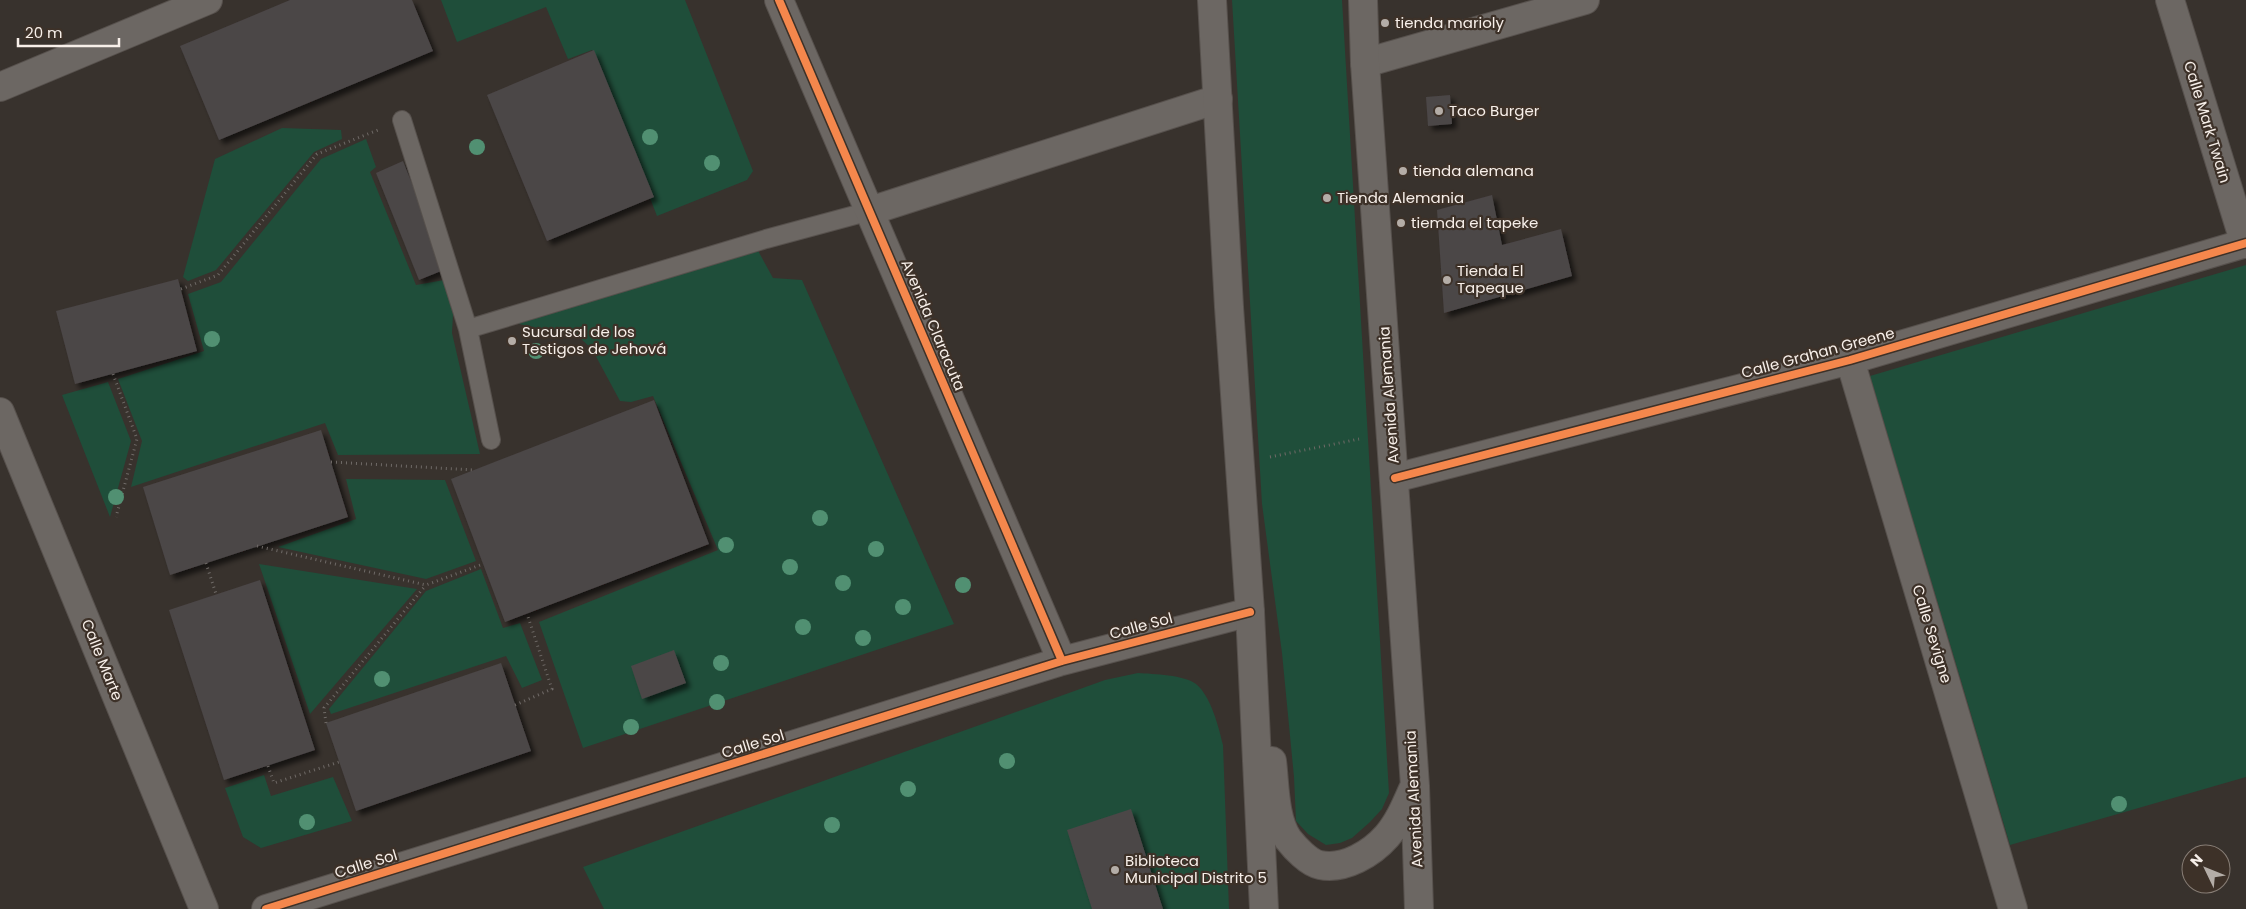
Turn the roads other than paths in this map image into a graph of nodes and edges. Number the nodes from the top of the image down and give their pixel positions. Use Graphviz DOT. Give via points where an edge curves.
graph roads {
  1 [pos="208,0"];
  2 [pos="780,0"];
  3 [pos="1212,0"];
  4 [pos="1363,0"];
  5 [pos="1585,0"];
  6 [pos="2170,0"];
  7 [pos="1365,63"];
  8 [pos="0,87"];
  9 [pos="1218,99"];
  10 [pos="402,120"];
  11 [pos="870,211"];
  12 [pos="2245,243"];
  13 [pos="468,329"];
  14 [pos="1850,360"];
  15 [pos="0,412"];
  16 [pos="491,440"];
  17 [pos="1395,478"];
  18 [pos="1250,612"];
  19 [pos="1062,661"];
  20 [pos="1252,685"];
  21 [pos="1415,786"];
  22 [pos="356,882"];
  23 [pos="204,909"];
  24 [pos="266,909"];
  25 [pos="347,909"];
  26 [pos="1264,909"];
  27 [pos="1419,909"];
  28 [pos="2013,909"];
  1 -- 8 [label="street"];
  2 -- 11 [label="street, Avenida Claracuta"];
  3 -- 9 [label="street"];
  4 -- 7 [label="street, Avenida Alemania"];
  5 -- 7 [label="street"];
  6 -- 12 [label="street, Calle Mark Twain"];
  7 -- 17 [label="street, Avenida Alemania"];
  9 -- 11 [label="street"];
  9 -- 18 [label="street"];
  10 -- 13 [label="lane"];
  11 -- 13 [label="lane"];
  11 -- 19 [label="street, Avenida Claracuta"];
  12 -- 14 [label="street, Calle Grahan Greene"];
  13 -- 16 [label="lane"];
  14 -- 17 [label="street, Calle Grahan Greene"];
  14 -- 28 [label="street, Calle Sevigne"];
  15 -- 23 [label="street, Calle Marte"];
  17 -- 21 [label="street, Avenida Alemania"];
  18 -- 19 [label="street, Calle Sol"];
  18 -- 20 [label="street"];
  19 -- 22 [label="street, Calle Sol"];
  20 -- 21 [label="street" via="1266,722 1280,822 1288,838 1303,855 1319,865 1349,863 1374,849 1401,816"];
  20 -- 26 [label="street"];
  21 -- 27 [label="street, Avenida Alemania"];
  22 -- 24 [label="street, Calle Sol"];
  22 -- 25 [label="street"];
}
